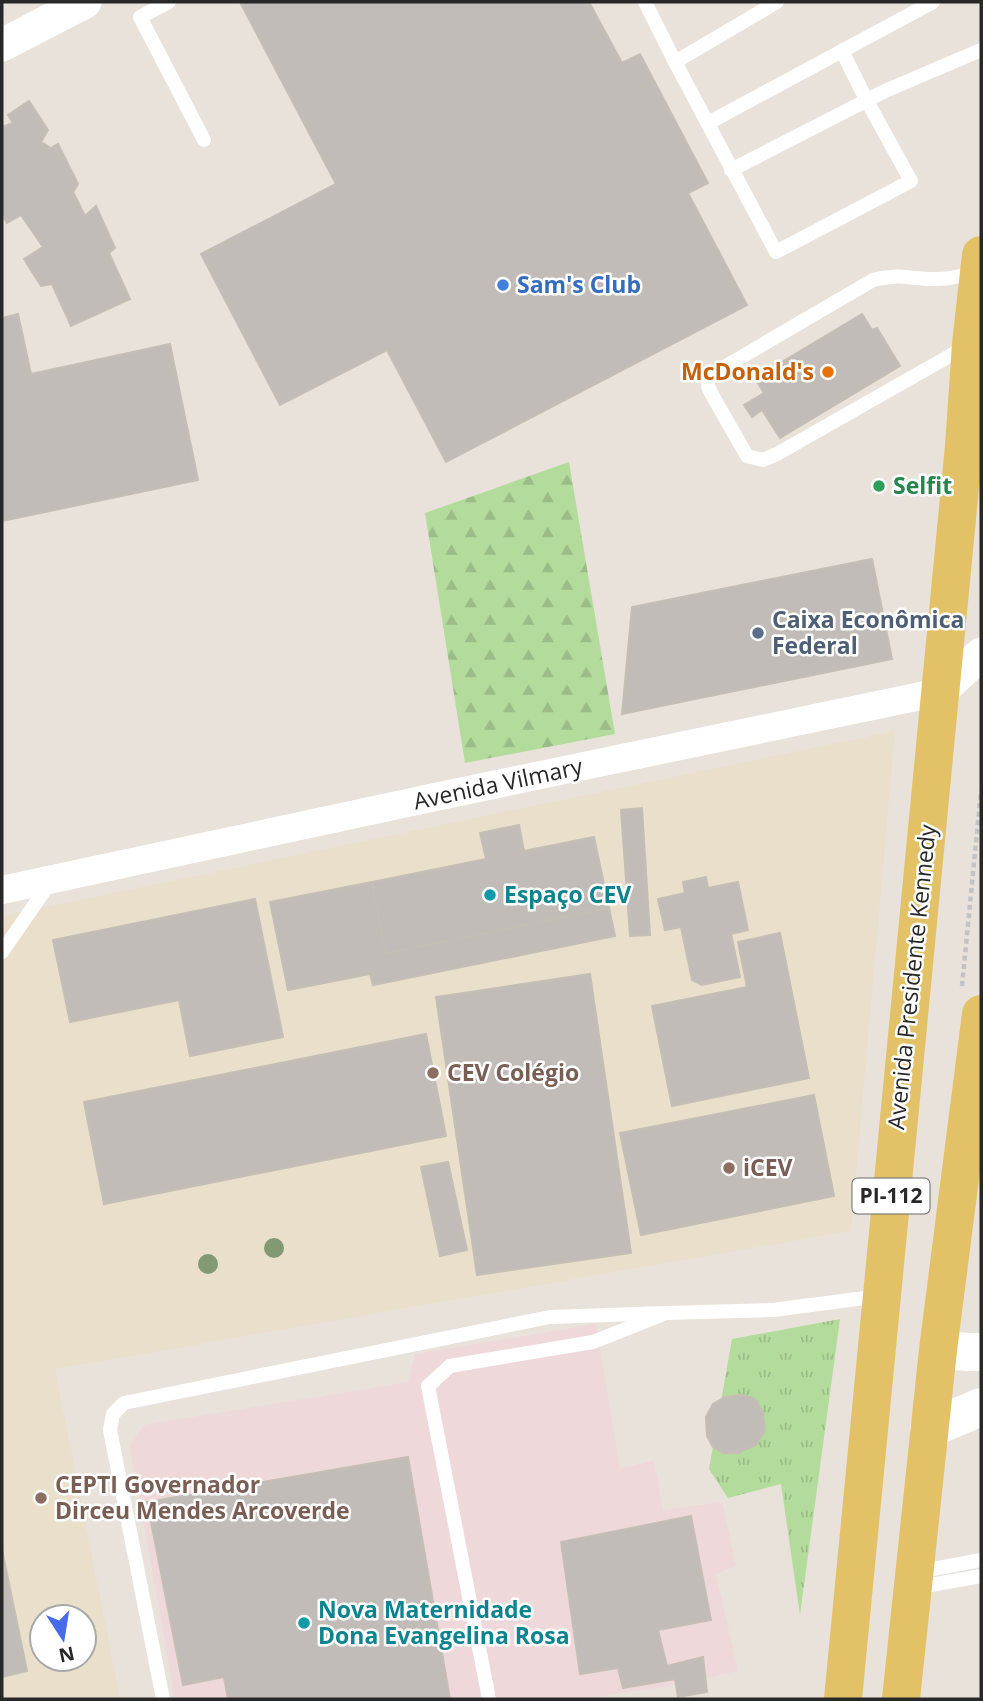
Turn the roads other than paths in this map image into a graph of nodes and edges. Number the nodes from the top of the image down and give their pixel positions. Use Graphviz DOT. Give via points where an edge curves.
graph roads {
  1 [pos="85,2"];
  2 [pos="169,2"];
  3 [pos="645,2"];
  4 [pos="777,2"];
  5 [pos="933,2"];
  6 [pos="2,45"];
  7 [pos="981,50"];
  8 [pos="842,51"];
  9 [pos="675,61"];
  10 [pos="867,101"];
  11 [pos="708,124"];
  12 [pos="204,139"];
  13 [pos="732,170"];
  14 [pos="980,263"];
  15 [pos="971,344"];
  16 [pos="981,654"];
  17 [pos="940,692"];
  18 [pos="51,880"];
  19 [pos="2,890"];
  20 [pos="2,952"];
  21 [pos="981,1014"];
  22 [pos="881,1296"];
  23 [pos="666,1313"];
  24 [pos="938,1350"];
  25 [pos="981,1352"];
  26 [pos="981,1407"];
  27 [pos="929,1429"];
  28 [pos="981,1560"];
  29 [pos="981,1576"];
  30 [pos="914,1581"];
  31 [pos="897,1697"];
  32 [pos="163,1699"];
  33 [pos="489,1699"];
  34 [pos="843,1699"];
  1 -- 6 [label="street"];
  2 -- 12 [label="lane" via="140,17"];
  3 -- 9 [label="lane"];
  4 -- 9 [label="lane"];
  5 -- 8 [label="lane"];
  7 -- 10 [label="lane"];
  8 -- 10 [label="lane"];
  8 -- 11 [label="lane"];
  9 -- 11 [label="lane"];
  10 -- 13 [label="lane"];
  10 -- 13 [label="lane" via="911,181 776,253"];
  11 -- 13 [label="lane"];
  14 -- 15 [label="main road, Avenida Presidente Kennedy / PI-112"];
  14 -- 15 [label="lane" via="956,277 873,280 709,376 708,386 747,456 763,460"];
  15 -- 17 [label="main road, Avenida Presidente Kennedy / PI-112"];
  16 -- 17 [label="street"];
  17 -- 18 [label="street, Avenida Vilmary"];
  17 -- 22 [label="main road, Avenida Presidente Kennedy / PI-112"];
  18 -- 19 [label="street, Avenida Vilmary"];
  18 -- 20 [label="lane"];
  21 -- 24 [label="main road, PI-112"];
  22 -- 23 [label="lane" via="773,1310"];
  22 -- 34 [label="main road, Avenida Presidente Kennedy / PI-112"];
  23 -- 32 [label="lane" via="550,1317 124,1403 113,1414 110,1430"];
  23 -- 33 [label="lane" via="593,1342 450,1366 428,1386"];
  24 -- 25 [label="main road"];
  24 -- 27 [label="main road, PI-112"];
  26 -- 27 [label="main road"];
  27 -- 30 [label="main road, PI-112"];
  28 -- 30 [label="lane"];
  29 -- 30 [label="lane"];
  30 -- 31 [label="main road, PI-112"];
}
